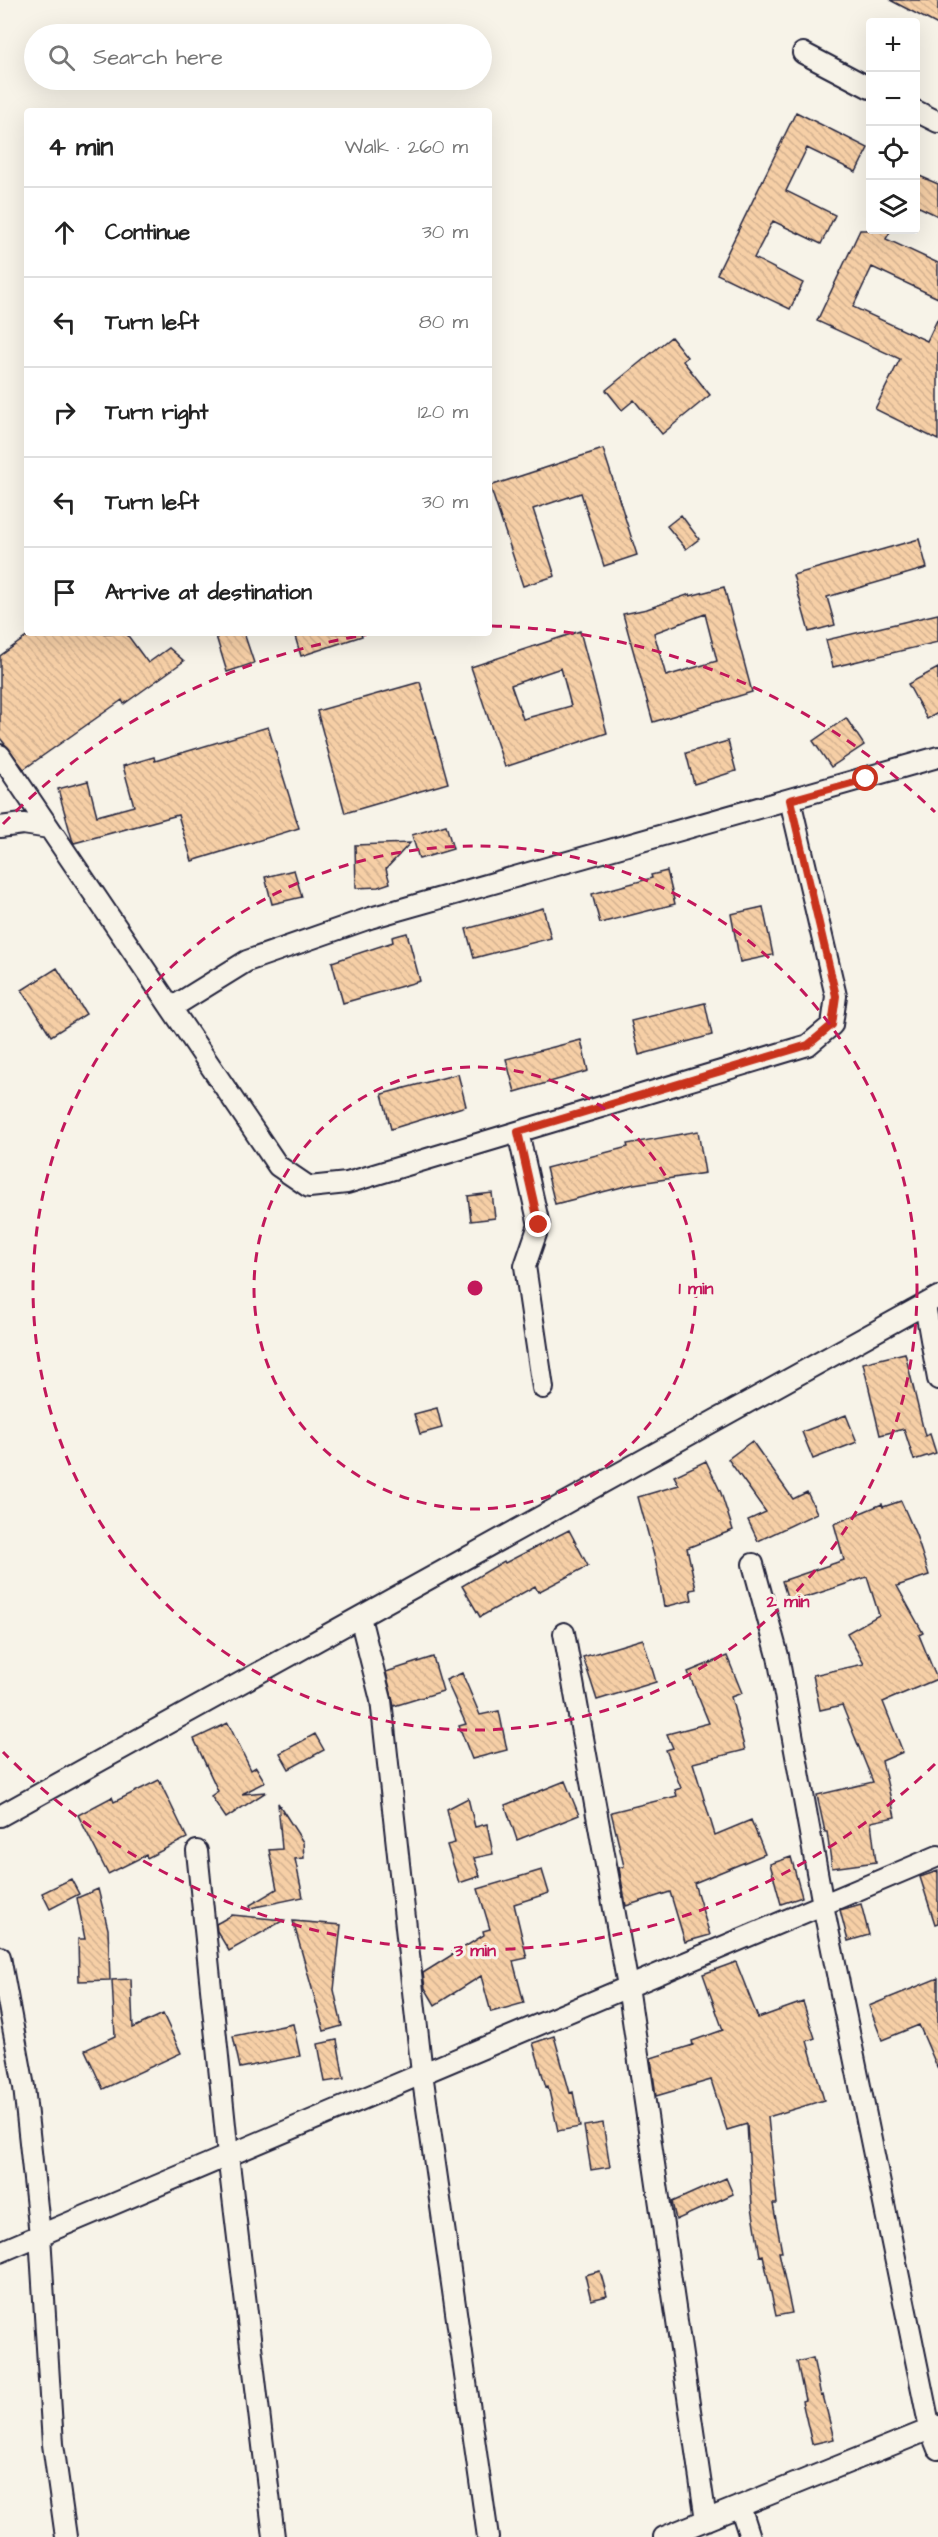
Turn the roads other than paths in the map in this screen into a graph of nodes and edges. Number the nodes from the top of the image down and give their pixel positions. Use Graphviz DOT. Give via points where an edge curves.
graph roads {
  1 [pos="803,53"];
  2 [pos="866,86"];
  3 [pos="920,113"];
  4 [pos="938,122"];
  5 [pos="0,755"];
  6 [pos="938,757"];
  7 [pos="790,800"];
  8 [pos="0,827"];
  9 [pos="49,828"];
  10 [pos="171,1008"];
  11 [pos="518,1132"];
  12 [pos="931,1301"];
  13 [pos="938,1379"];
  14 [pos="543,1388"];
  15 [pos="753,1564"];
  16 [pos="360,1617"];
  17 [pos="564,1633"];
  18 [pos="0,1816"];
  19 [pos="197,1851"];
  20 [pos="938,1856"];
  21 [pos="823,1905"];
  22 [pos="0,1957"];
  23 [pos="628,1986"];
  24 [pos="422,2073"];
  25 [pos="228,2155"];
  26 [pos="40,2235"];
  27 [pos="0,2252"];
  28 [pos="934,2428"];
  29 [pos="938,2449"];
  30 [pos="740,2506"];
  31 [pos="706,2520"];
  32 [pos="66,2537"];
  33 [pos="274,2537"];
  34 [pos="488,2537"];
  35 [pos="664,2537"];
  36 [pos="750,2537"];
  1 -- 2 [label="street"];
  3 -- 4 [label="street"];
  5 -- 9 [label="street"];
  6 -- 7 [label="street"];
  7 -- 10 [label="street" via="370,918 247,961"];
  7 -- 11 [label="street" via="836,996 832,1025 808,1045"];
  8 -- 9 [label="street"];
  9 -- 10 [label="street"];
  10 -- 11 [label="street" via="278,1166 309,1187 347,1184"];
  11 -- 14 [label="street" via="539,1225 525,1266"];
  12 -- 13 [label="street"];
  12 -- 16 [label="street"];
  15 -- 21 [label="street" via="778,1656"];
  16 -- 18 [label="street"];
  16 -- 24 [label="street" via="381,1700"];
  17 -- 23 [label="street"];
  19 -- 25 [label="street"];
  20 -- 21 [label="street"];
  21 -- 23 [label="street"];
  21 -- 28 [label="street"];
  22 -- 26 [label="street" via="24,2087"];
  23 -- 24 [label="street"];
  23 -- 31 [label="street"];
  24 -- 25 [label="street"];
  24 -- 34 [label="street"];
  25 -- 26 [label="street"];
  25 -- 33 [label="street"];
  26 -- 27 [label="street"];
  26 -- 32 [label="street" via="53,2444"];
  28 -- 29 [label="street"];
  28 -- 30 [label="street"];
  30 -- 31 [label="street"];
  30 -- 36 [label="street"];
  31 -- 35 [label="street"];
}
